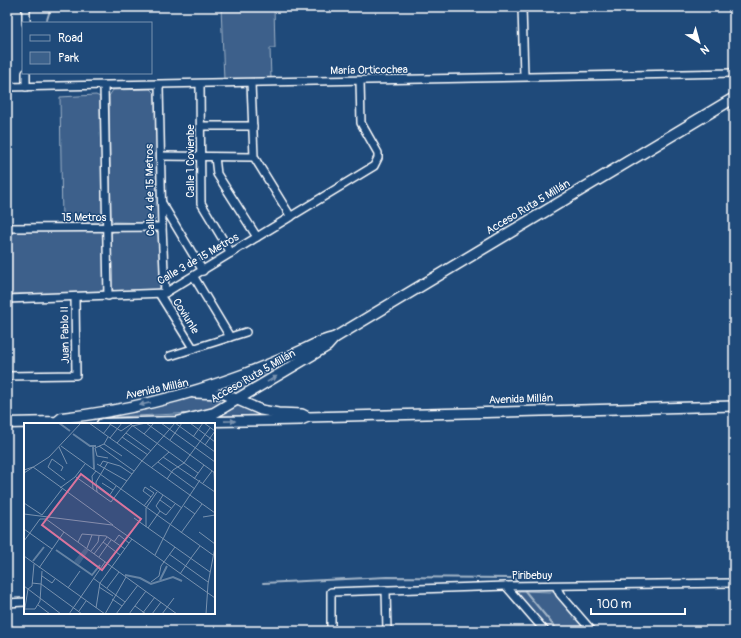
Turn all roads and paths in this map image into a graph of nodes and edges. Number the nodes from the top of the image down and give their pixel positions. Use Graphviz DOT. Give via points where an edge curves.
graph roads {
  1 [pos="26,7"];
  2 [pos="522,7"];
  3 [pos="26,22"];
  4 [pos="732,73"];
  5 [pos="26,74"];
  6 [pos="524,76"];
  7 [pos="360,81"];
  8 [pos="251,83"];
  9 [pos="200,84"];
  10 [pos="104,86"];
  11 [pos="159,86"];
  12 [pos="7,87"];
  13 [pos="26,87"];
  14 [pos="734,98"];
  15 [pos="201,126"];
  16 [pos="253,126"];
  17 [pos="161,156"];
  18 [pos="200,157"];
  19 [pos="215,157"];
  20 [pos="254,157"];
  21 [pos="161,202"];
  22 [pos="290,217"];
  23 [pos="162,226"];
  24 [pos="7,228"];
  25 [pos="107,228"];
  26 [pos="257,237"];
  27 [pos="231,253"];
  28 [pos="203,271"];
  29 [pos="194,277"];
  30 [pos="163,294"];
  31 [pos="108,296"];
  32 [pos="76,297"];
  33 [pos="7,299"];
  34 [pos="246,332"];
  35 [pos="230,337"];
  36 [pos="334,338"];
  37 [pos="193,348"];
  38 [pos="170,356"];
  39 [pos="7,376"];
  40 [pos="183,394"];
  41 [pos="239,400"];
  42 [pos="734,406"];
  43 [pos="308,417"];
  44 [pos="177,422"];
  45 [pos="7,423"];
  46 [pos="59,423"];
  47 [pos="140,423"];
  48 [pos="734,583"];
  49 [pos="506,586"];
  50 [pos="556,586"];
  51 [pos="386,590"];
  52 [pos="24,602"];
  53 [pos="7,603"];
  54 [pos="330,631"];
  55 [pos="387,631"];
  56 [pos="545,631"];
  57 [pos="592,631"];
  1 -- 3 [label="street"];
  2 -- 6 [label="street"];
  4 -- 6 [label="street, María Orticochea"];
  5 -- 13 [label="street"];
  6 -- 7 [label="street, María Orticochea"];
  7 -- 8 [label="street, María Orticochea"];
  7 -- 22 [label="street, Calle 3 de 15 Metros" via="361,123 378,153 376,163"];
  8 -- 9 [label="street, María Orticochea"];
  8 -- 16 [label="street"];
  9 -- 11 [label="street, María Orticochea"];
  9 -- 15 [label="street, Calle 1 Covienbe"];
  10 -- 11 [label="street, María Orticochea"];
  10 -- 13 [label="street, María Orticochea"];
  10 -- 25 [label="street"];
  11 -- 17 [label="street, Calle 4 de 15 Metros"];
  12 -- 13 [label="street, María Orticochea"];
  14 -- 36 [label="main road, Acceso Ruta 5 Millán"];
  15 -- 16 [label="street"];
  15 -- 18 [label="street, Calle 1 Covienbe"];
  16 -- 20 [label="street"];
  17 -- 18 [label="street"];
  17 -- 21 [label="street, Calle 4 de 15 Metros"];
  18 -- 19 [label="street"];
  18 -- 27 [label="street, Calle 1 Covienbe" via="201,203"];
  19 -- 20 [label="street"];
  19 -- 26 [label="street" via="217,174"];
  20 -- 22 [label="street"];
  21 -- 23 [label="street, Calle 4 de 15 Metros"];
  21 -- 28 [label="street"];
  22 -- 26 [label="street, Calle 3 de 15 Metros"];
  23 -- 25 [label="street, 15 Metros"];
  23 -- 30 [label="street, Calle 4 de 15 Metros"];
  24 -- 25 [label="street, 15 Metros"];
  25 -- 31 [label="street"];
  26 -- 27 [label="street, Calle 3 de 15 Metros"];
  27 -- 28 [label="street, Calle 3 de 15 Metros"];
  28 -- 29 [label="street, Calle 3 de 15 Metros"];
  29 -- 30 [label="street, Calle 3 de 15 Metros"];
  29 -- 35 [label="street"];
  30 -- 31 [label="street, Calle 3 de 15 Metros"];
  30 -- 37 [label="street, Coviunle"];
  31 -- 32 [label="street, Calle 3 de 15 Metros"];
  32 -- 33 [label="street, Calle 3 de 15 Metros"];
  32 -- 39 [label="street, Juan Pablo II" via="76,375"];
  34 -- 35 [label="street"];
  35 -- 37 [label="street"];
  36 -- 40 [label="main road, Acceso Ruta 5 Millán" via="244,374"];
  41 -- 36 [label="main road, Acceso Ruta 5 Millán, one-way" via="327,346"];
  37 -- 38 [label="street"];
  40 -- 41 [label="street, Avenida Millán" via="224,394"];
  40 -- 46 [label="main road, Avenida Millán, one-way" via="114,411 62,418"];
  41 -- 43 [label="street, Avenida Millán" via="261,410 278,414 302,414"];
  41 -- 44 [label="main road, Acceso Ruta 5 Millán" via="214,413"];
  42 -- 43 [label="street, Avenida Millán"];
  44 -- 43 [label="street, Avenida Millán, one-way" via="302,420"];
  44 -- 47 [label="main road, Avenida Millán"];
  45 -- 46 [label="main road, Avenida Millán"];
  48 -- 50 [label="street, Piribebuy"];
  49 -- 50 [label="street, Piribebuy"];
  49 -- 51 [label="street, Piribebuy"];
  49 -- 56 [label="street"];
  50 -- 57 [label="street"];
  51 -- 54 [label="street, Piribebuy" via="331,592"];
  51 -- 55 [label="street"];
  52 -- 53 [label="street"];
}
